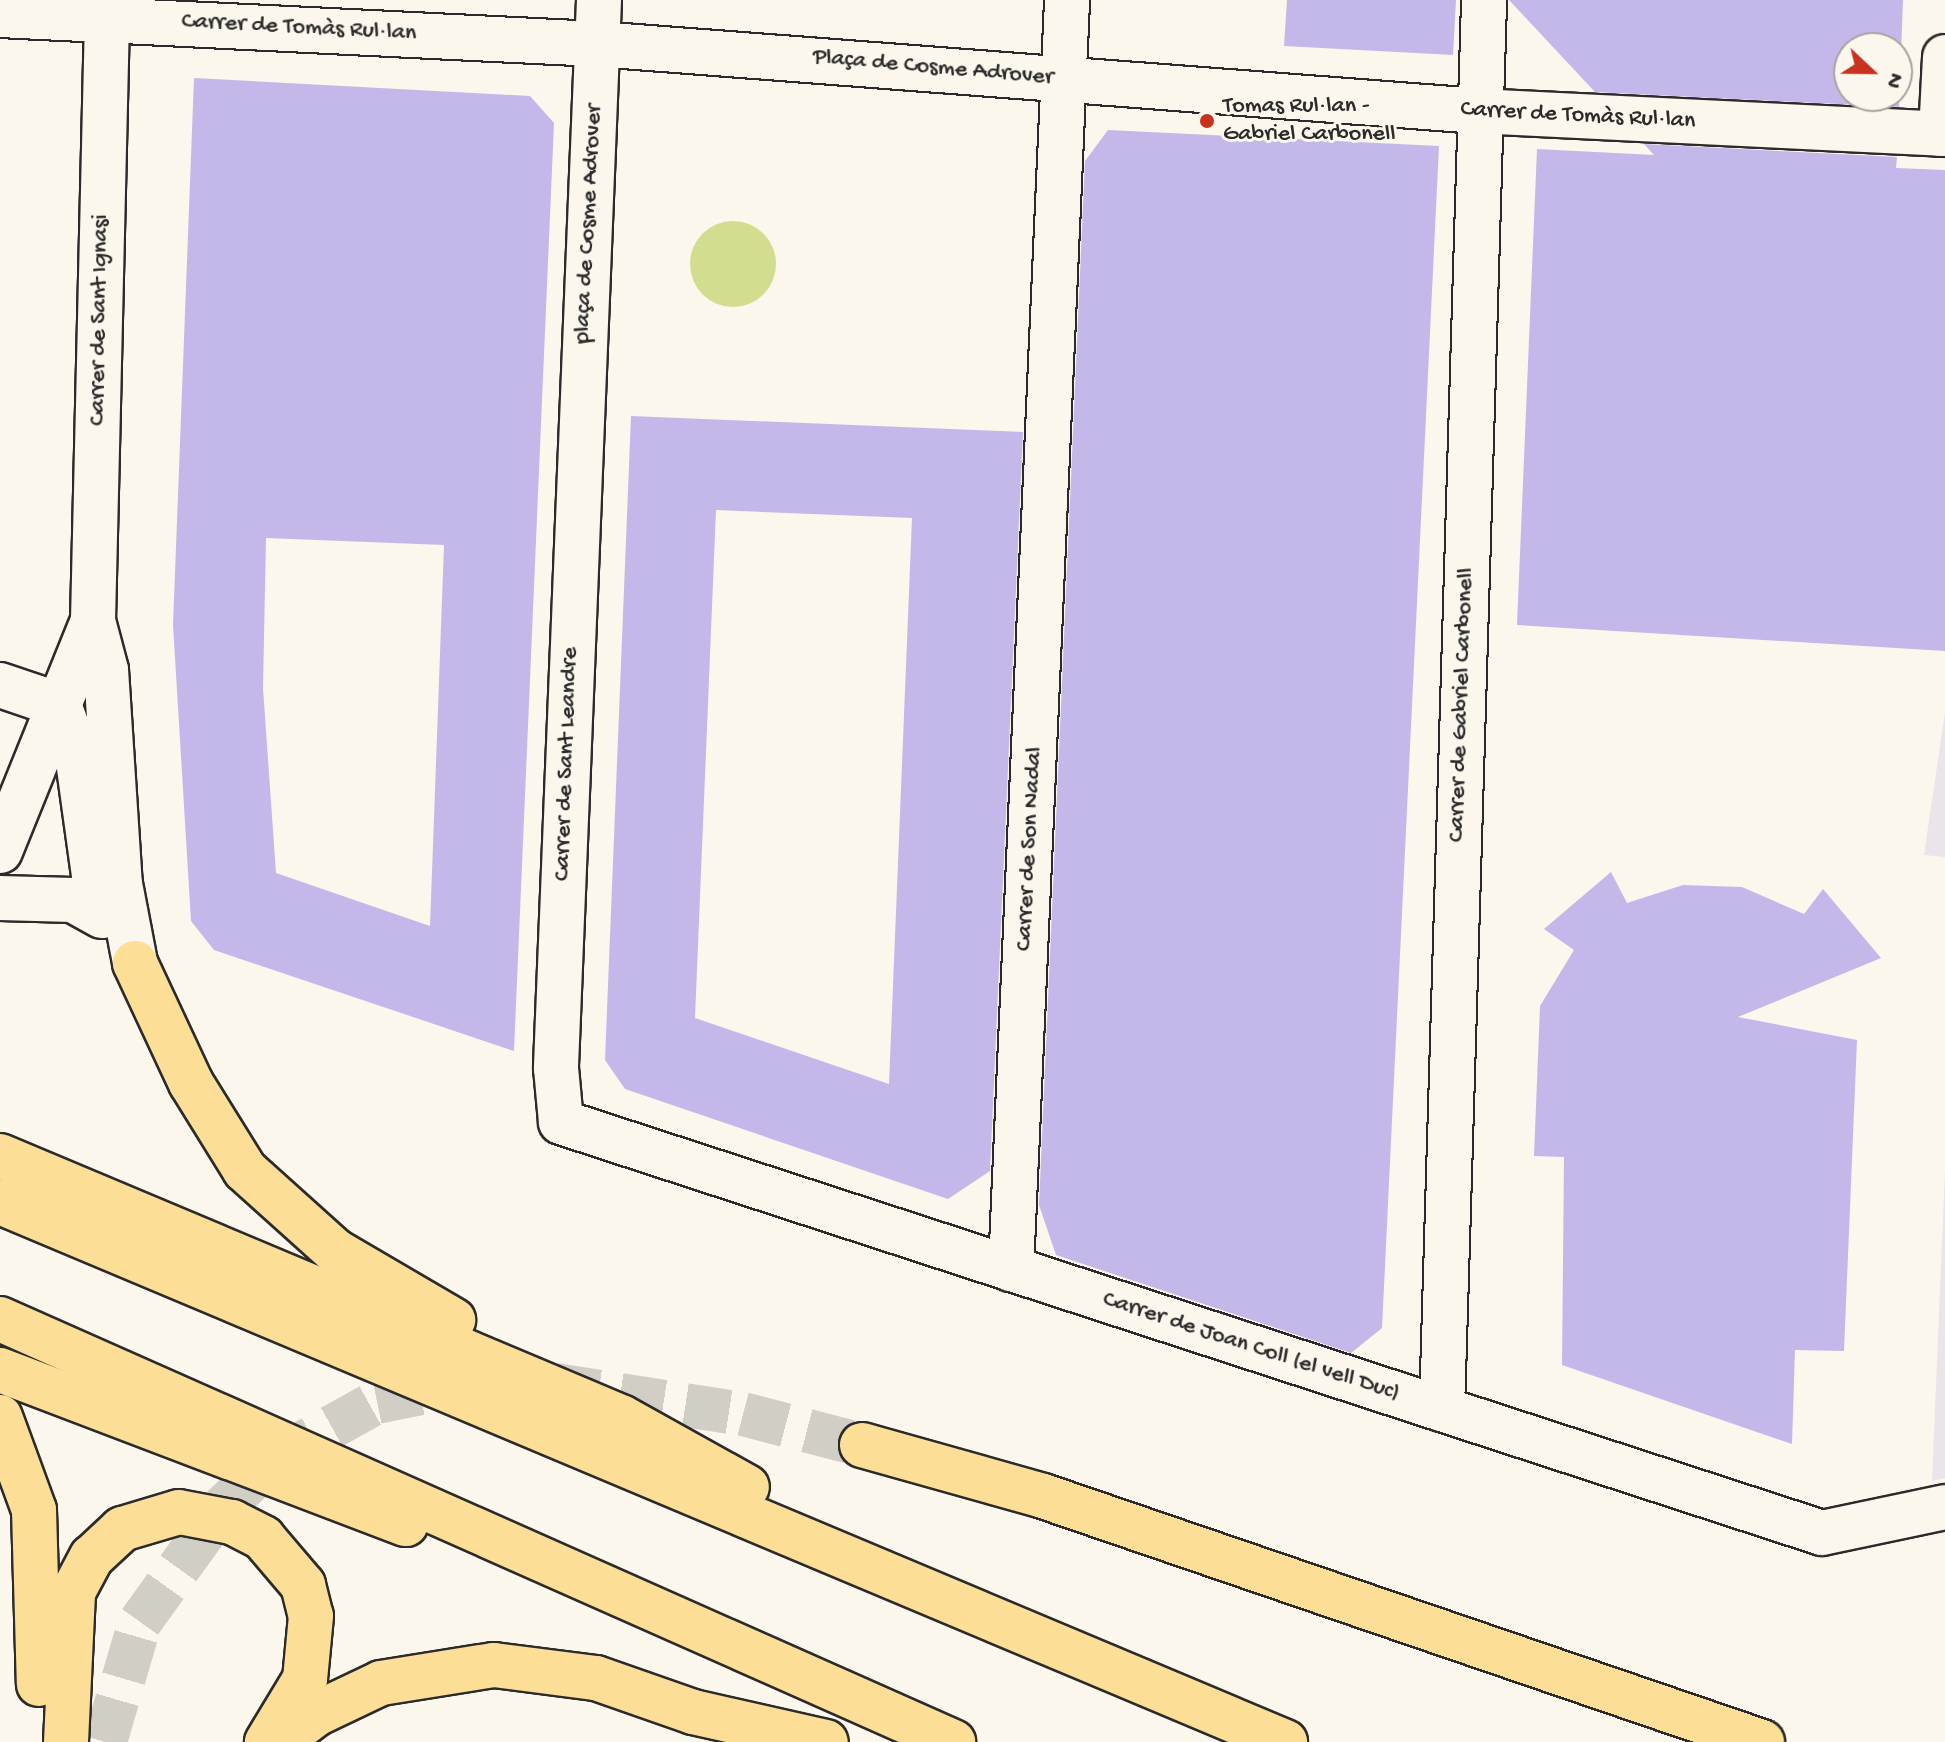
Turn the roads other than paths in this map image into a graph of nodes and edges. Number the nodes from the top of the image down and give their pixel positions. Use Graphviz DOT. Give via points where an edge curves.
graph roads {
  1 [pos="599,0"];
  2 [pos="1067,0"];
  3 [pos="1484,0"];
  4 [pos="82,11"];
  5 [pos="0,15"];
  6 [pos="597,44"];
  7 [pos="1945,57"];
  8 [pos="1064,74"];
  9 [pos="1478,111"];
  10 [pos="1943,134"];
  11 [pos="581,405"];
  12 [pos="1049,428"];
  13 [pos="93,621"];
  14 [pos="0,685"];
  15 [pos="59,705"];
  16 [pos="0,851"];
  17 [pos="0,898"];
  18 [pos="102,916"];
  19 [pos="135,963"];
  20 [pos="561,1122"];
  21 [pos="0,1156"];
  22 [pos="0,1202"];
  23 [pos="1011,1269"];
  24 [pos="0,1319"];
  25 [pos="0,1370"];
  26 [pos="1442,1409"];
  27 [pos="0,1417"];
  28 [pos="621,1417"];
  29 [pos="862,1445"];
  30 [pos="1945,1507"];
  31 [pos="893,1574"];
  32 [pos="614,1591"];
  33 [pos="37,1742"];
  34 [pos="66,1742"];
  35 [pos="267,1742"];
  36 [pos="279,1742"];
  37 [pos="826,1742"];
  38 [pos="953,1742"];
  39 [pos="1285,1742"];
  40 [pos="1762,1742"];
  1 -- 6 [label="street"];
  2 -- 8 [label="street"];
  3 -- 9 [label="street, Carrer de Gabriel Carbonell"];
  4 -- 5 [label="street, Carrer de Tomàs Rul·lan"];
  4 -- 6 [label="street, Carrer de Tomàs Rul·lan"];
  4 -- 13 [label="street, Carrer de Sant Ignasi"];
  6 -- 8 [label="street, Plaça de Cosme Adrover"];
  6 -- 11 [label="street, plaça de Cosme Adrover"];
  7 -- 10 [label="street"];
  8 -- 9 [label="street, Carrer de Tomàs Rul·lan"];
  8 -- 12 [label="street, Plaça de Cosme Adrover"];
  9 -- 10 [label="street, Carrer de Tomàs Rul·lan"];
  9 -- 26 [label="street, Carrer de Gabriel Carbonell"];
  11 -- 20 [label="street, Carrer de Sant Leandre" via="556,1068"];
  12 -- 23 [label="street, Carrer de Son Nadal"];
  13 -- 15 [label="street"];
  13 -- 19 [label="street" via="106,670 120,884"];
  14 -- 15 [label="street"];
  15 -- 16 [label="street"];
  15 -- 18 [label="street" via="77,753"];
  17 -- 18 [label="street" via="73,900"];
  18 -- 19 [label="street"];
  19 -- 28 [label="main road" via="191,1083 245,1170 335,1251 552,1370"];
  20 -- 23 [label="street, Carrer de Joan Coll (el vell Duc)"];
  21 -- 28 [label="main road"];
  22 -- 31 [label="main road"];
  23 -- 26 [label="street, Carrer de Joan Coll (el vell Duc)"];
  24 -- 32 [label="main road"];
  25 -- 32 [label="main road" via="325,1498"];
  26 -- 30 [label="street, Carrer de Joan Coll (el vell Duc)" via="1822,1533"];
  27 -- 33 [label="main road" via="34,1510"];
  28 -- 31 [label="main road"];
  29 -- 40 [label="main road" via="1058,1501"];
  31 -- 39 [label="main road"];
  32 -- 38 [label="main road"];
  34 -- 35 [label="main road" via="73,1592 92,1557 122,1529 179,1512 232,1522 263,1538 303,1585 311,1616 305,1679"];
  36 -- 37 [label="main road" via="316,1714 381,1683 494,1665 596,1678 693,1712"];
}
